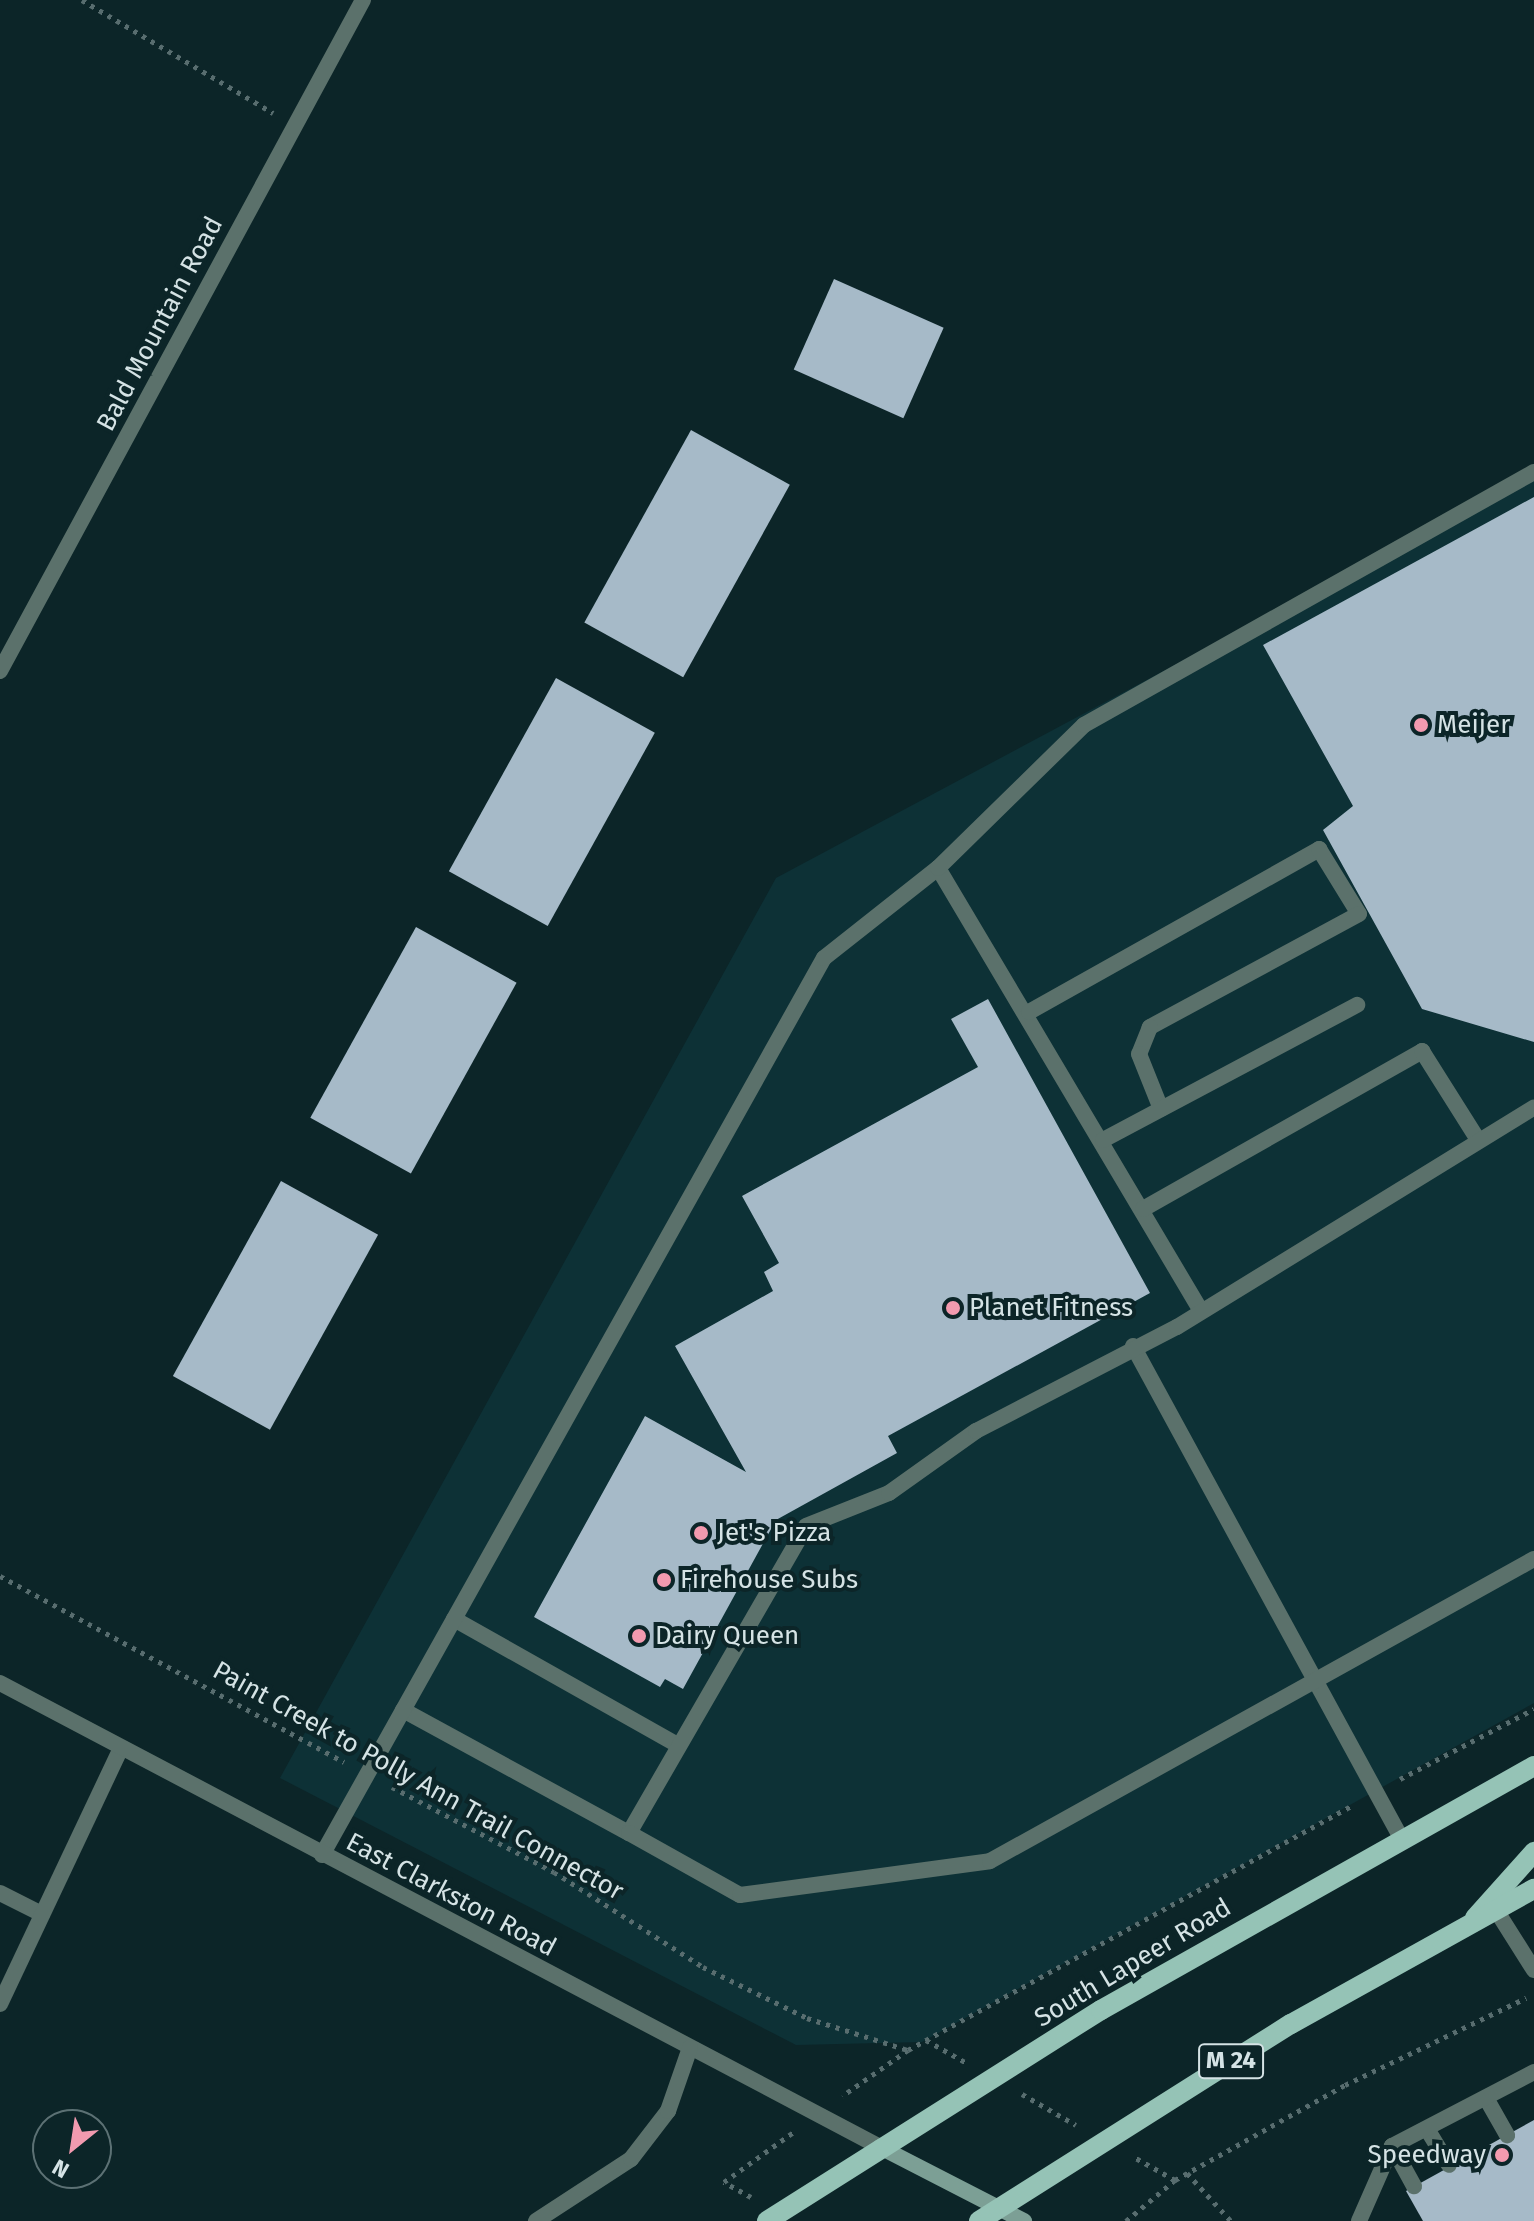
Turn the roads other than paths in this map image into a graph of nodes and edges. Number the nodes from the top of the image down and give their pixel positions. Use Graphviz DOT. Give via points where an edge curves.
graph roads {
  1 [pos="363,0"];
  2 [pos="1534,472"];
  3 [pos="0,671"];
  4 [pos="938,868"];
  5 [pos="1357,1005"];
  6 [pos="1029,1012"];
  7 [pos="1534,1107"];
  8 [pos="1161,1109"];
  9 [pos="1103,1140"];
  10 [pos="1478,1140"];
  11 [pos="1143,1209"];
  12 [pos="1201,1311"];
  13 [pos="1133,1346"];
  14 [pos="1534,1559"];
  15 [pos="454,1619"];
  16 [pos="0,1683"];
  17 [pos="1315,1683"];
  18 [pos="403,1710"];
  19 [pos="679,1746"];
  20 [pos="121,1748"];
  21 [pos="1534,1766"];
  22 [pos="629,1833"];
  23 [pos="1401,1838"];
  24 [pos="1534,1852"];
  25 [pos="322,1855"];
  26 [pos="1534,1889"];
  27 [pos="0,1893"];
  28 [pos="1496,1910"];
  29 [pos="42,1914"];
  30 [pos="1470,1924"];
  31 [pos="1534,1970"];
  32 [pos="0,2004"];
  33 [pos="690,2048"];
  34 [pos="1534,2072"];
  35 [pos="1486,2098"];
  36 [pos="1427,2129"];
  37 [pos="1507,2135"];
  38 [pos="1392,2146"];
  39 [pos="880,2147"];
  40 [pos="1449,2165"];
  41 [pos="1414,2186"];
  42 [pos="998,2208"];
  43 [pos="774,2217"];
  44 [pos="536,2221"];
  45 [pos="979,2221"];
  46 [pos="1024,2221"];
  47 [pos="1359,2221"];
  1 -- 3 [label="street, Bald Mountain Road"];
  2 -- 4 [label="street" via="1084,725"];
  4 -- 6 [label="street"];
  4 -- 15 [label="street" via="824,958"];
  5 -- 8 [label="street"];
  6 -- 8 [label="street" via="1319,849 1359,914 1150,1027 1139,1054"];
  6 -- 9 [label="street"];
  7 -- 10 [label="street"];
  8 -- 9 [label="street"];
  9 -- 11 [label="street"];
  10 -- 11 [label="street" via="1422,1051"];
  10 -- 12 [label="street"];
  11 -- 12 [label="street"];
  12 -- 13 [label="street"];
  13 -- 17 [label="street"];
  13 -- 19 [label="street" via="976,1431 889,1493 806,1526"];
  14 -- 17 [label="street"];
  15 -- 18 [label="street"];
  15 -- 19 [label="street"];
  16 -- 20 [label="street, East Clarkston Road"];
  17 -- 22 [label="street" via="990,1861 740,1895"];
  17 -- 23 [label="street"];
  18 -- 22 [label="street"];
  18 -- 25 [label="street" via="371,1776"];
  19 -- 22 [label="street"];
  20 -- 25 [label="street, East Clarkston Road"];
  20 -- 29 [label="street"];
  21 -- 23 [label="main road, South Lapeer Road"];
  23 -- 39 [label="main road, South Lapeer Road"];
  24 -- 30 [label="main road"];
  25 -- 33 [label="street, East Clarkston Road"];
  26 -- 28 [label="main road, M 24"];
  27 -- 29 [label="street"];
  28 -- 30 [label="main road, M 24"];
  28 -- 31 [label="street"];
  29 -- 32 [label="street"];
  30 -- 42 [label="main road, M 24" via="1291,2024"];
  33 -- 39 [label="street, East Clarkston Road"];
  33 -- 44 [label="street" via="668,2111 631,2159"];
  34 -- 35 [label="street"];
  35 -- 36 [label="street"];
  35 -- 37 [label="street"];
  36 -- 38 [label="street"];
  36 -- 40 [label="street"];
  38 -- 41 [label="street"];
  38 -- 47 [label="street"];
  39 -- 42 [label="main road"];
  39 -- 43 [label="main road, South Lapeer Road"];
  42 -- 45 [label="main road, M 24"];
  42 -- 46 [label="main road"];
}
